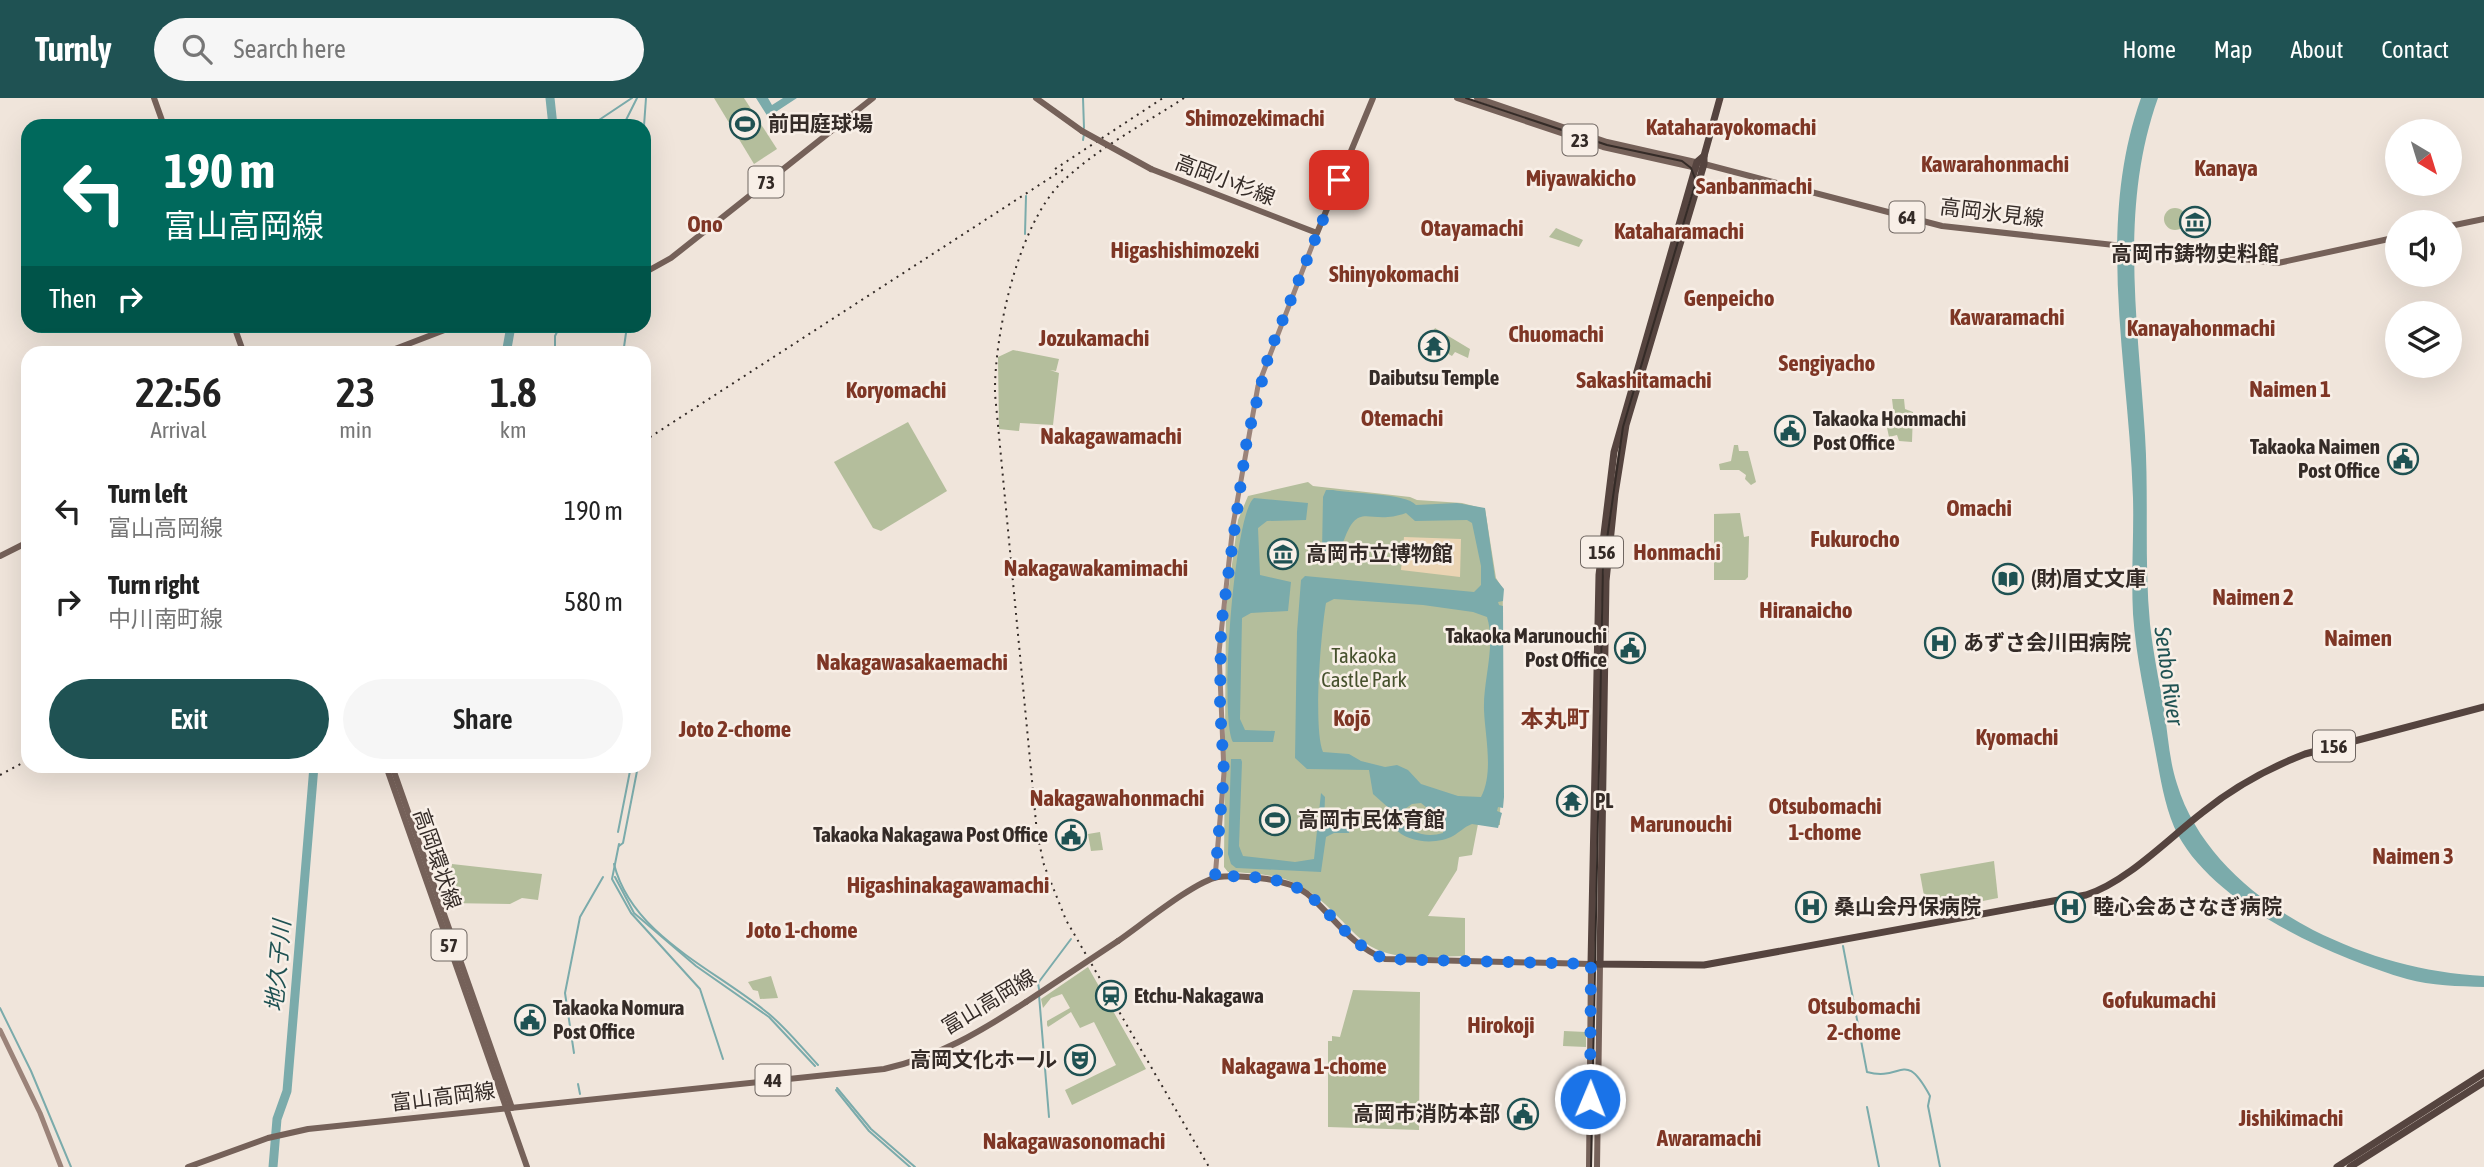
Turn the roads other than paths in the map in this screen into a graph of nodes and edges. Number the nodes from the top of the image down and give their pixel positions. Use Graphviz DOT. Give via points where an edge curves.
graph roads {
  1 [pos="154,98"];
  2 [pos="873,98"];
  3 [pos="1036,98"];
  4 [pos="1373,98"];
  5 [pos="1457,98"];
  6 [pos="1477,98"];
  7 [pos="1720,98"];
  8 [pos="162,119"];
  9 [pos="1700,163"];
  10 [pos="2484,219"];
  11 [pos="2462,224"];
  12 [pos="1317,233"];
  13 [pos="2385,240"];
  14 [pos="651,269"];
  15 [pos="437,333"];
  16 [pos="403,346"];
  17 [pos="21,546"];
  18 [pos="0,556"];
  19 [pos="2484,708"];
  20 [pos="390,773"];
  21 [pos="393,773"];
  22 [pos="394,779"];
  23 [pos="1215,877"];
  24 [pos="1595,964"];
  25 [pos="0,1030"];
  26 [pos="2484,1073"];
  27 [pos="2484,1082"];
  28 [pos="509,1107"];
  29 [pos="61,1167"];
  30 [pos="188,1167"];
  31 [pos="527,1167"];
  32 [pos="1589,1167"];
  33 [pos="1597,1167"];
  34 [pos="2337,1167"];
  35 [pos="2350,1167"];
  1 -- 8 [label="main road"];
  2 -- 14 [label="main road, 73"];
  3 -- 12 [label="main road, 高岡小杉線, bridge" via="1062,119 1151,169"];
  4 -- 12 [label="main road"];
  5 -- 9 [label="main road, 23" via="1603,147"];
  6 -- 9 [label="main road, 23" via="1607,142"];
  7 -- 9 [label="highway, 156"];
  9 -- 13 [label="main road, 高岡氷見線 / 64" via="1942,226 2115,246 2278,263"];
  9 -- 24 [label="highway, 156" via="1626,425 1615,494 1606,581"];
  10 -- 11 [label="main road"];
  12 -- 23 [label="main road" via="1258,386 1233,525 1219,652 1224,773"];
  15 -- 16 [label="main road"];
  17 -- 18 [label="main road"];
  19 -- 24 [label="highway, 156" via="2305,754 2251,779 2110,885 2086,895 1704,965"];
  20 -- 22 [label="main road, 高岡環状線 / 57"];
  21 -- 22 [label="main road, 高岡環状線 / 57"];
  22 -- 28 [label="main road, 高岡環状線 / 57"];
  23 -- 24 [label="main road" via="1295,886 1354,941 1385,959"];
  23 -- 28 [label="main road, 富山高岡線 / 44, bridge" via="958,1045 910,1063"];
  24 -- 32 [label="main road"];
  24 -- 33 [label="main road"];
  25 -- 29 [label="main road"];
  26 -- 34 [label="highway"];
  27 -- 35 [label="highway"];
  28 -- 30 [label="main road, 富山高岡線 / 44" via="283,1134"];
  28 -- 31 [label="main road, 高岡環状線 / 57"];
}
